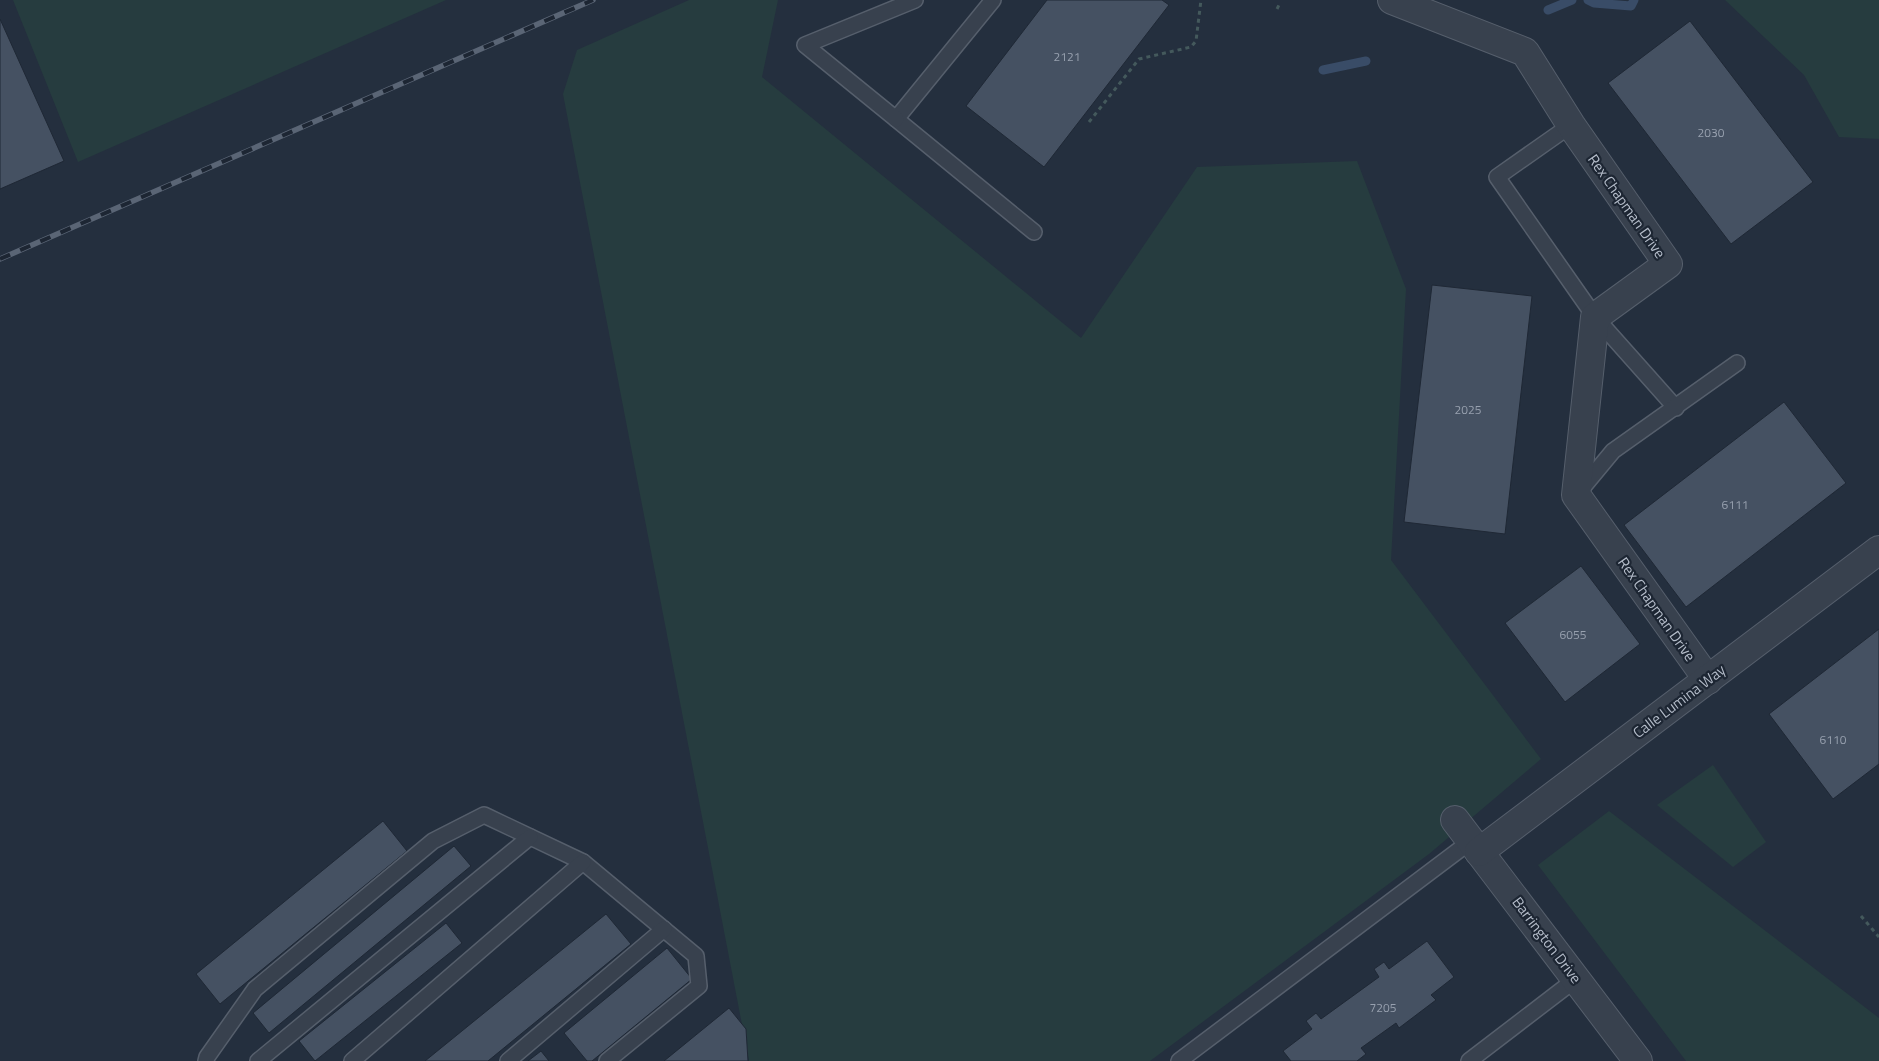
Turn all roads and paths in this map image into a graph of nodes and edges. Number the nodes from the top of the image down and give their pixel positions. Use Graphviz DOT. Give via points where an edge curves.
graph roads {
  1 [pos="915,0"];
  2 [pos="993,0"];
  3 [pos="1200,0"];
  4 [pos="1392,0"];
  5 [pos="896,119"];
  6 [pos="1089,122"];
  7 [pos="1571,125"];
  8 [pos="1034,232"];
  9 [pos="1595,317"];
  10 [pos="1737,363"];
  11 [pos="1676,408"];
  12 [pos="1576,495"];
  13 [pos="1879,550"];
  14 [pos="1708,680"];
  15 [pos="530,837"];
  16 [pos="1469,838"];
  17 [pos="583,862"];
  18 [pos="1861,916"];
  19 [pos="664,929"];
  20 [pos="1879,937"];
  21 [pos="1576,979"];
  22 [pos="208,1060"];
  23 [pos="258,1061"];
  24 [pos="352,1061"];
  25 [pos="508,1061"];
  26 [pos="607,1061"];
  27 [pos="1179,1061"];
  28 [pos="1469,1061"];
  29 [pos="1638,1061"];
  1 -- 5 [label="lane" via="805,45"];
  2 -- 5 [label="lane"];
  3 -- 6 [label="path" via="1196,41 1191,47 1139,59"];
  4 -- 7 [label="street, Rex Chapman Drive" via="1524,52"];
  5 -- 8 [label="lane"];
  7 -- 9 [label="street, Rex Chapman Drive" via="1668,264"];
  7 -- 9 [label="lane" via="1497,177"];
  9 -- 11 [label="lane"];
  9 -- 12 [label="street"];
  10 -- 11 [label="lane"];
  11 -- 12 [label="lane" via="1613,451"];
  12 -- 14 [label="street, Rex Chapman Drive"];
  13 -- 14 [label="street, Calle Lumina Way"];
  14 -- 16 [label="street, Calle Lumina Way"];
  15 -- 17 [label="lane"];
  15 -- 22 [label="lane" via="484,815 433,841 255,989"];
  15 -- 23 [label="lane"];
  16 -- 21 [label="street, Barrington Drive"];
  16 -- 27 [label="lane"];
  17 -- 19 [label="lane"];
  17 -- 24 [label="lane"];
  18 -- 20 [label="path"];
  19 -- 25 [label="lane"];
  19 -- 26 [label="lane" via="696,956 699,986"];
  21 -- 28 [label="lane"];
  21 -- 29 [label="street, Barrington Drive"];
}
